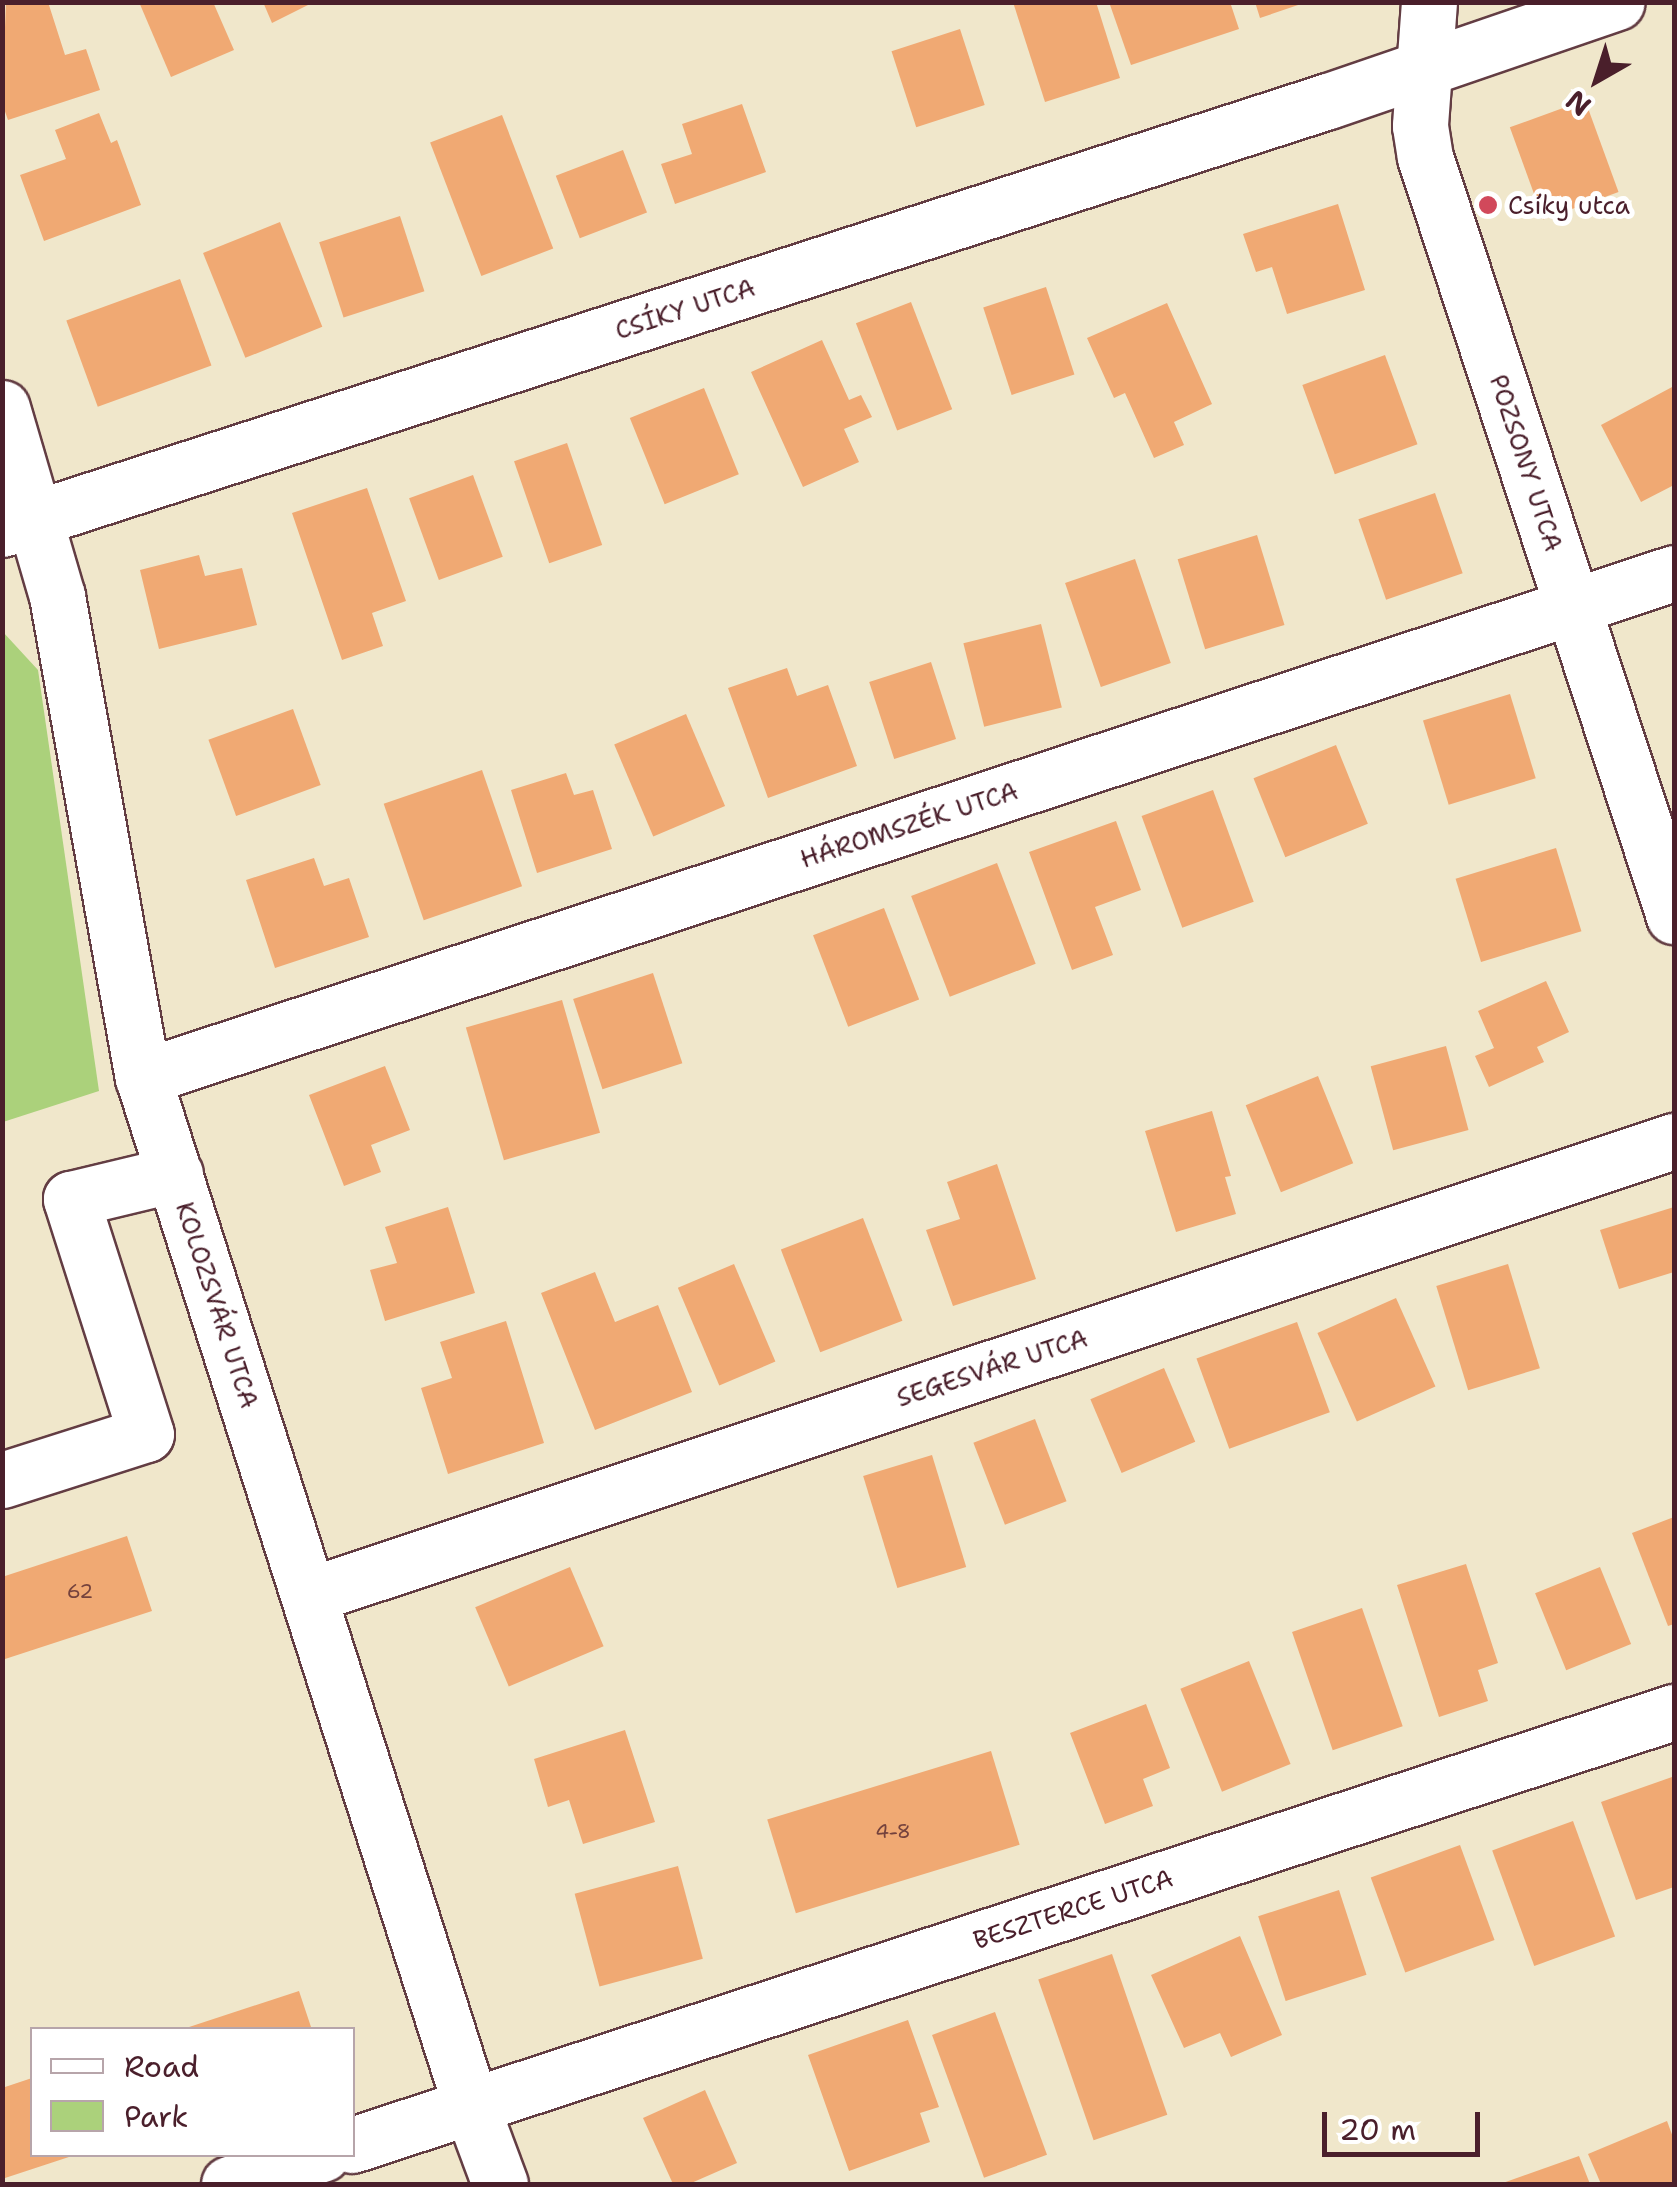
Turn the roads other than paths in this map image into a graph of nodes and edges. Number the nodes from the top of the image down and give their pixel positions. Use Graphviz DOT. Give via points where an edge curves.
graph roads {
  1 [pos="1429,2"];
  2 [pos="1617,2"];
  3 [pos="1424,66"];
  4 [pos="2,408"];
  5 [pos="20,525"];
  6 [pos="1674,573"];
  7 [pos="1573,607"];
  8 [pos="1674,916"];
  9 [pos="144,1077"];
  10 [pos="1674,1141"];
  11 [pos="175,1174"];
  12 [pos="2,1480"];
  13 [pos="310,1595"];
  14 [pos="1674,1712"];
  15 [pos="471,2106"];
  16 [pos="355,2144"];
  17 [pos="313,2157"];
  18 [pos="230,2184"];
  19 [pos="500,2184"];
  1 -- 3 [label="street, POZSONY UTCA"];
  2 -- 3 [label="street, CSÍKY UTCA"];
  3 -- 5 [label="street, CSÍKY UTCA"];
  3 -- 7 [label="street, POZSONY UTCA" via="1425,157"];
  4 -- 5 [label="street, KOLOZSVÁR UTCA"];
  5 -- 9 [label="street, KOLOZSVÁR UTCA" via="58,596"];
  6 -- 7 [label="street, HÁROMSZÉK UTCA"];
  7 -- 8 [label="street, POZSONY UTCA"];
  7 -- 9 [label="street, HÁROMSZÉK UTCA"];
  9 -- 11 [label="street, KOLOZSVÁR UTCA"];
  10 -- 13 [label="street, SEGESVÁR UTCA"];
  11 -- 12 [label="street" via="71,1199 146,1434"];
  11 -- 13 [label="street, KOLOZSVÁR UTCA"];
  13 -- 15 [label="street, KOLOZSVÁR UTCA"];
  14 -- 15 [label="street, BESZTERCE UTCA"];
  15 -- 16 [label="street, BESZTERCE UTCA"];
  15 -- 19 [label="street, KOLOZSVÁR UTCA"];
  17 -- 18 [label="street"];
}
